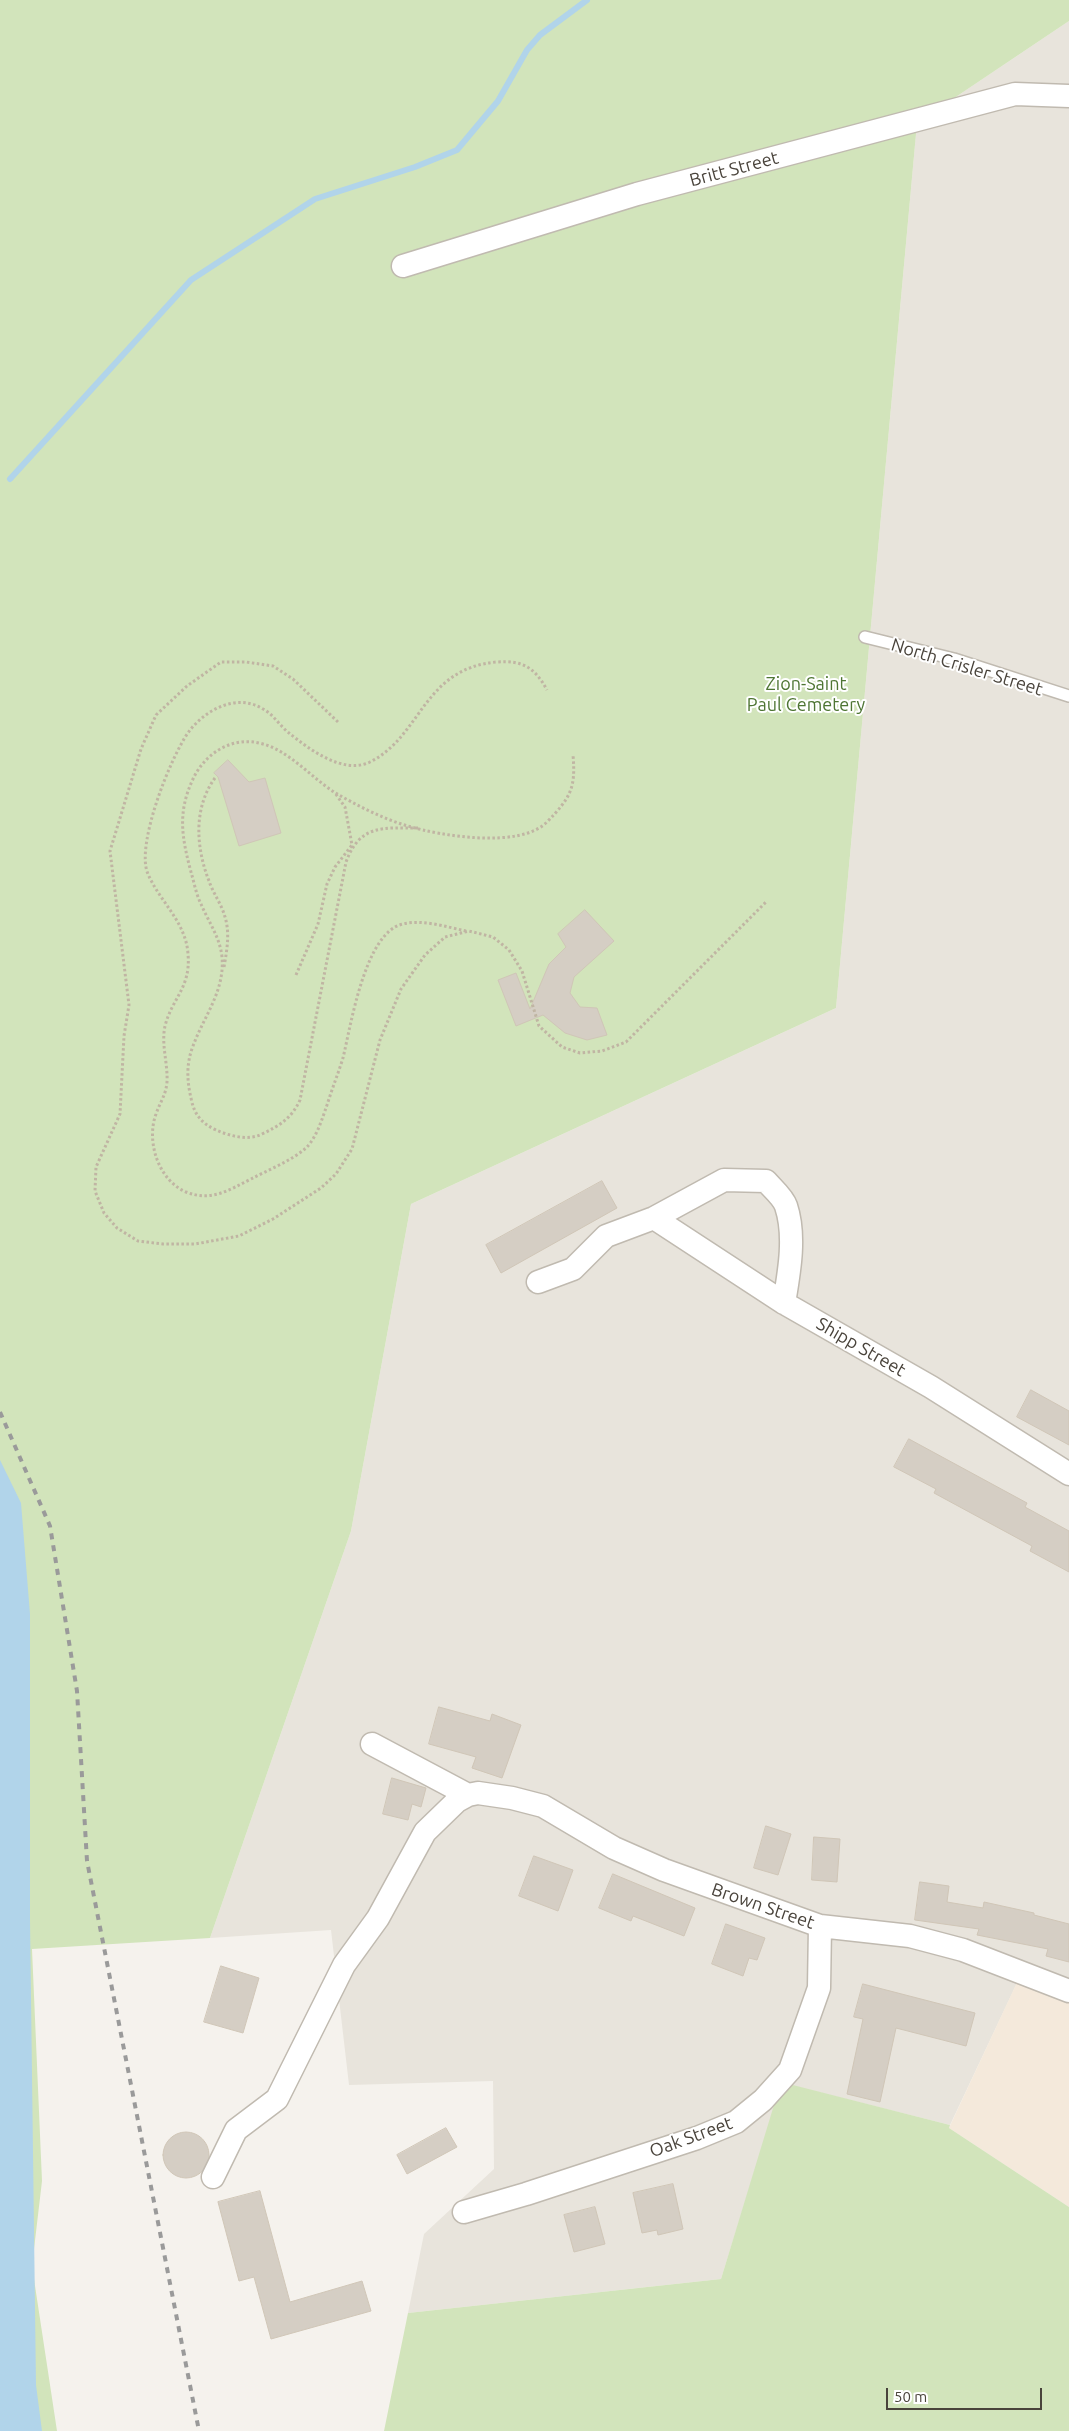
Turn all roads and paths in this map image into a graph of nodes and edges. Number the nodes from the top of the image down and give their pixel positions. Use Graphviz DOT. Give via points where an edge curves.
graph roads {
  1 [pos="1069,96"];
  2 [pos="403,266"];
  3 [pos="865,637"];
  4 [pos="548,690"];
  5 [pos="1069,696"];
  6 [pos="338,722"];
  7 [pos="573,755"];
  8 [pos="215,778"];
  9 [pos="335,792"];
  10 [pos="418,828"];
  11 [pos="352,845"];
  12 [pos="766,902"];
  13 [pos="469,931"];
  14 [pos="223,972"];
  15 [pos="296,975"];
  16 [pos="654,1218"];
  17 [pos="538,1282"];
  18 [pos="784,1303"];
  19 [pos="1069,1474"];
  20 [pos="372,1744"];
  21 [pos="468,1795"];
  22 [pos="820,1926"];
  23 [pos="1069,1991"];
  24 [pos="213,2178"];
  25 [pos="464,2212"];
  1 -- 2 [label="street, Britt Street" via="1016,94 637,194"];
  3 -- 5 [label="lane, North Crisler Street" via="954,659"];
  4 -- 13 [label="path" via="533,669 509,661 483,663 454,675 431,696 388,751 366,764 348,765 326,758 289,733 263,708 242,704 222,704 204,715 188,733 170,766 147,833 144,855 147,873 179,924 188,952 188,979 166,1025 165,1095 155,1116 152,1134 156,1159 168,1179 186,1192 216,1197 306,1148 318,1129 342,1062 363,975 389,930 404,923"];
  6 -- 13 [label="path" via="293,679 273,666 246,662 220,662 187,686 156,715 141,749 110,851 129,1005 120,1114 96,1167 95,1191 104,1213 118,1228 138,1241 194,1244 239,1236 273,1219 321,1188 336,1174 352,1149 380,1040 401,989 425,955 445,937"];
  7 -- 10 [label="path" via="573,789 566,803 541,827 516,836 496,838"];
  8 -- 14 [label="path" via="206,790 198,829 209,881 225,917 228,946"];
  9 -- 10 [label="path" via="373,812"];
  9 -- 11 [label="path" via="346,807"];
  9 -- 14 [label="path" via="263,744 234,742 203,760 184,805 181,832 200,902 216,933"];
  10 -- 11 [label="path" via="385,828 368,833"];
  11 -- 14 [label="path" via="300,1100 295,1112 279,1127 256,1137 239,1137 207,1126 194,1112 188,1082 192,1048 213,1005"];
  11 -- 15 [label="path" via="326,884 318,924"];
  12 -- 13 [label="path" via="626,1042 602,1051 580,1053 562,1047 549,1037 539,1026 522,971 509,950 493,937"];
  16 -- 17 [label="street" via="606,1236 573,1269"];
  16 -- 18 [label="street, Shipp Street"];
  16 -- 18 [label="street" via="724,1180 766,1181 785,1204 788,1220 790,1266"];
  18 -- 19 [label="street, Shipp Street" via="931,1387"];
  20 -- 21 [label="street"];
  21 -- 22 [label="street, Brown Street" via="512,1798 543,1806 614,1848 664,1870"];
  21 -- 24 [label="street" via="457,1801 425,1832 378,1918 344,1965 277,2098 236,2130"];
  22 -- 23 [label="street, Brown Street" via="910,1936 963,1950"];
  22 -- 25 [label="street, Oak Street" via="819,1988 790,2070 736,2122 697,2138"];
}
